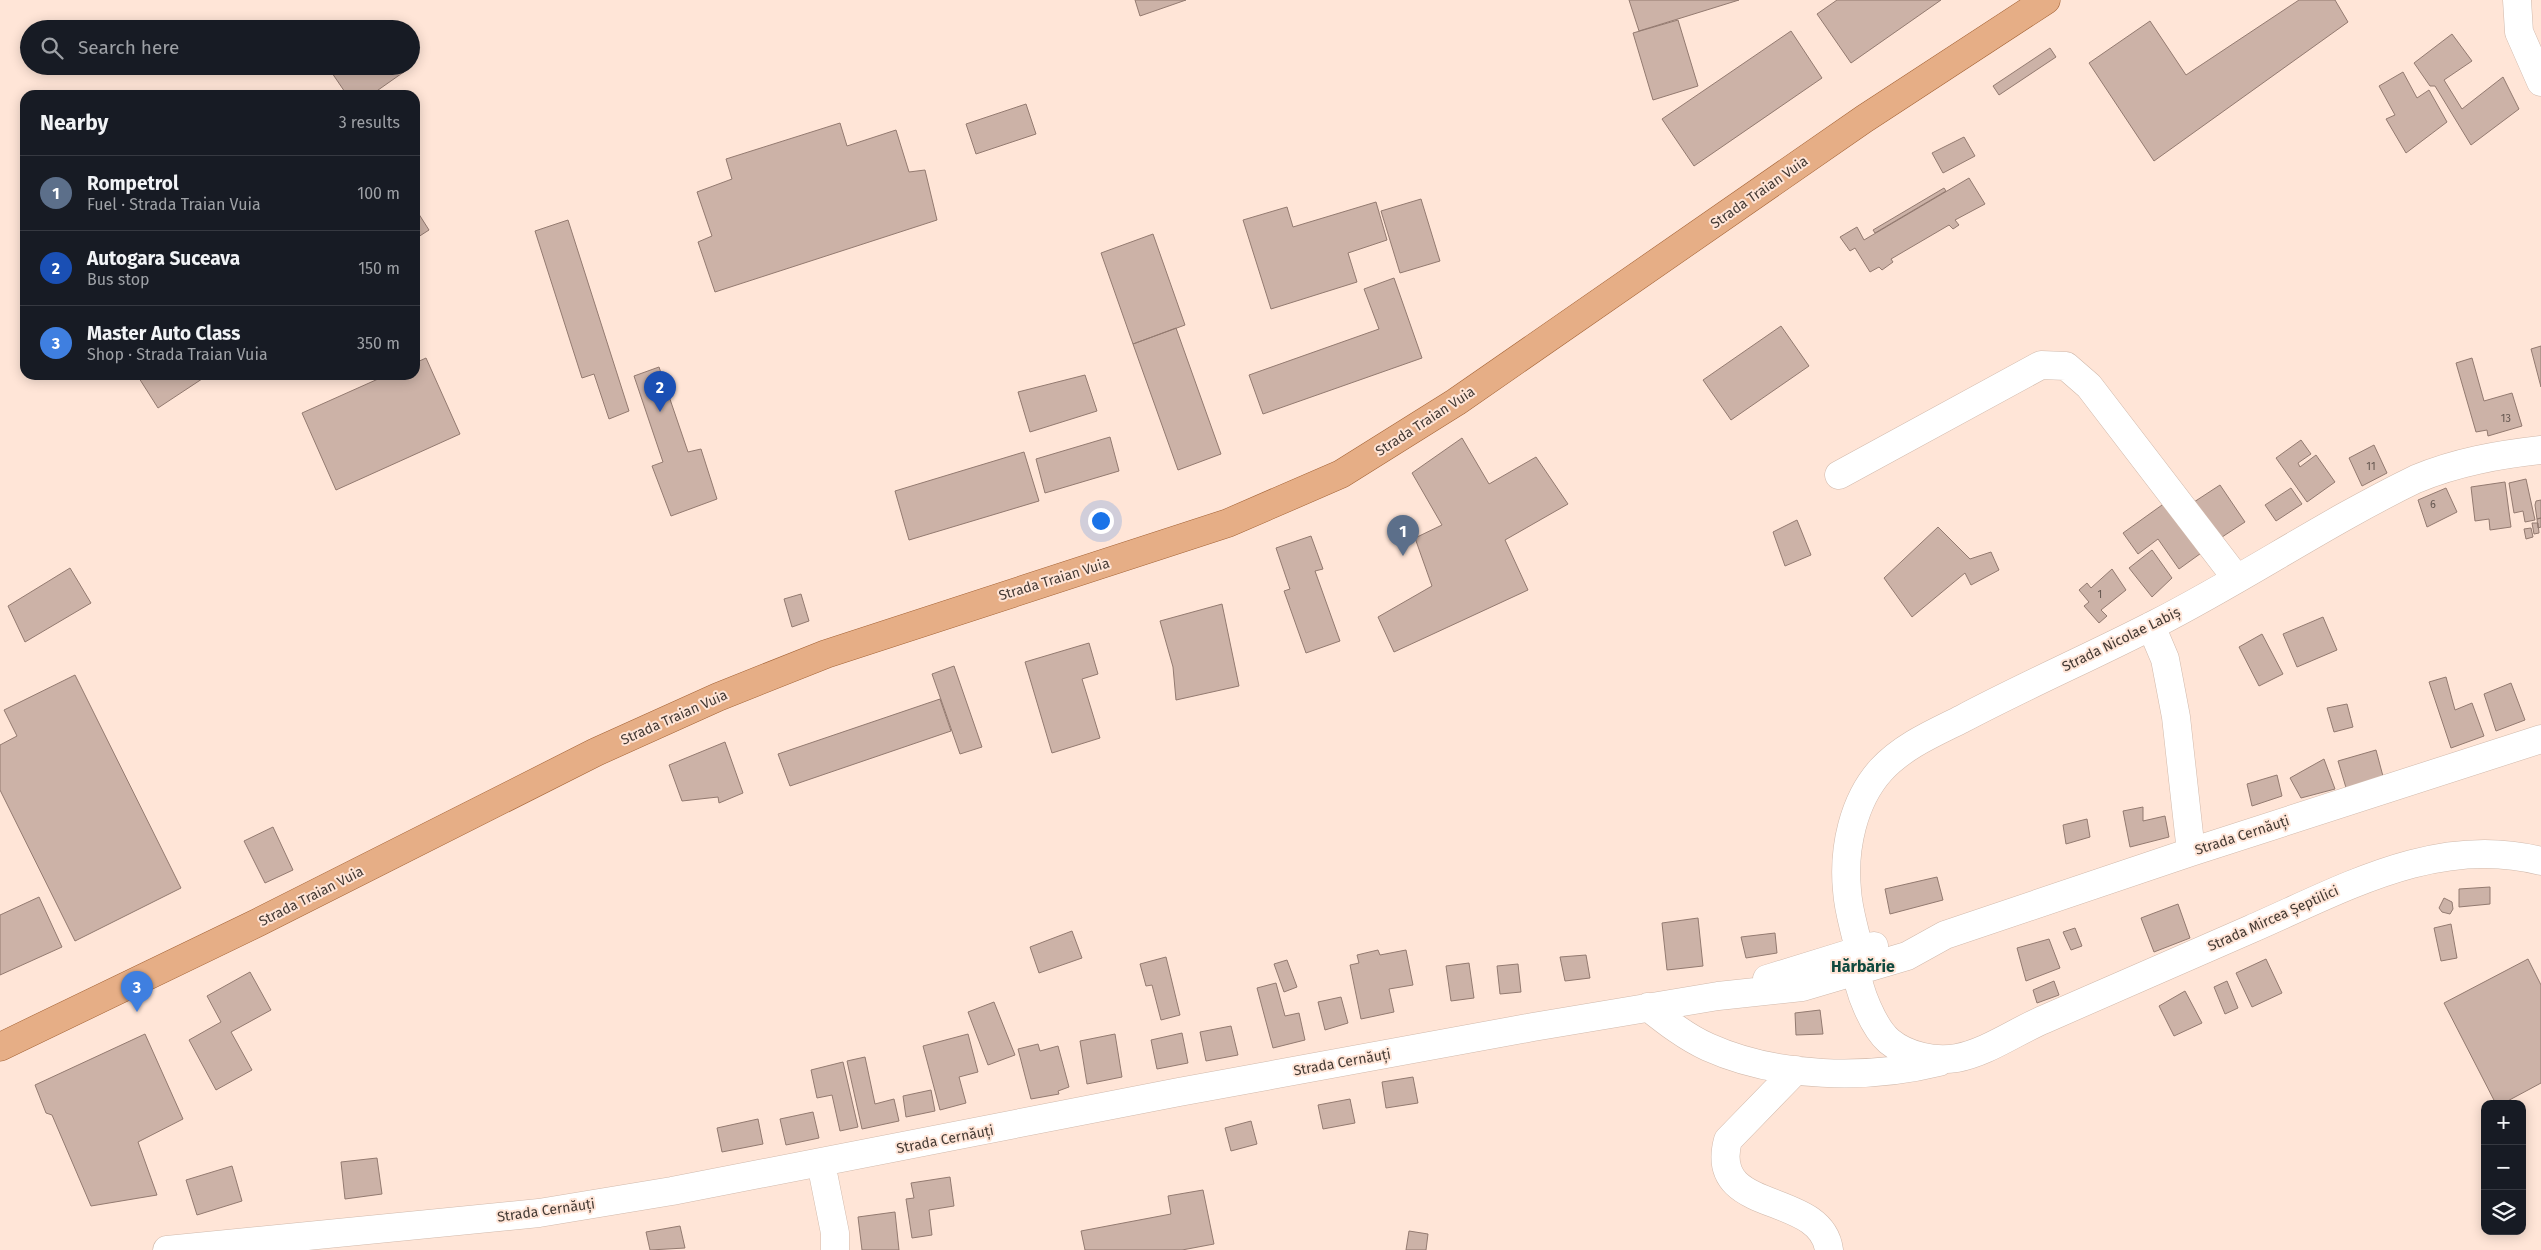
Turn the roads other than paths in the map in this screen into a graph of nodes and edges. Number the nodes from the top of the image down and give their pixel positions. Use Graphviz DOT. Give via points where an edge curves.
graph roads {
  1 [pos="2046,0"];
  2 [pos="2517,0"];
  3 [pos="2541,82"];
  4 [pos="2541,450"];
  5 [pos="1839,475"];
  6 [pos="2237,579"];
  7 [pos="2151,626"];
  8 [pos="2541,739"];
  9 [pos="2190,852"];
  10 [pos="2541,862"];
  11 [pos="1863,964"];
  12 [pos="1648,1007"];
  13 [pos="2016,1031"];
  14 [pos="0,1047"];
  15 [pos="1952,1059"];
  16 [pos="1796,1070"];
  17 [pos="821,1164"];
  18 [pos="167,1250"];
  19 [pos="835,1250"];
  20 [pos="1829,1250"];
  1 -- 14 [label="main road, Strada Traian Vuia" via="1864,119 1456,402 1341,474 1228,523 826,654 718,696 596,752 259,922"];
  2 -- 3 [label="street" via="2519,32"];
  4 -- 6 [label="street, Strada Nicolae Labiș" via="2481,458 2448,466 2416,479"];
  5 -- 6 [label="street" via="2041,365 2066,366 2089,386"];
  6 -- 7 [label="street, Strada Nicolae Labiș"];
  7 -- 9 [label="street" via="2165,659 2176,718"];
  7 -- 11 [label="street, Strada Nicolae Labiș" via="1919,741 1880,772 1862,798 1850,831 1846,862 1847,890"];
  8 -- 9 [label="street, Strada Cernăuți"];
  9 -- 11 [label="street, Strada Cernăuți" via="1944,935 1907,956"];
  10 -- 13 [label="street, Strada Mircea Șeptilici" via="2507,854 2477,853 2438,857 2365,878"];
  11 -- 12 [label="street, Strada Cernăuți" via="1798,968 1718,996"];
  11 -- 13 [label="street, Strada Mircea Șeptilici" via="1889,1012 1914,1036 1934,1043 1952,1044"];
  11 -- 15 [label="street, Strada Mircea Șeptilici" via="1869,1009 1889,1041 1913,1055"];
  12 -- 16 [label="street" via="1678,1030 1707,1046 1733,1057"];
  12 -- 17 [label="street, Strada Cernăuți" via="1179,1092"];
  13 -- 15 [label="street, Strada Mircea Șeptilici" via="1973,1054"];
  15 -- 16 [label="street" via="1874,1074"];
  16 -- 20 [label="street" via="1728,1140 1725,1166 1737,1186 1814,1224"];
  17 -- 18 [label="street, Strada Cernăuți" via="539,1213"];
  17 -- 19 [label="street" via="835,1234"];
}
